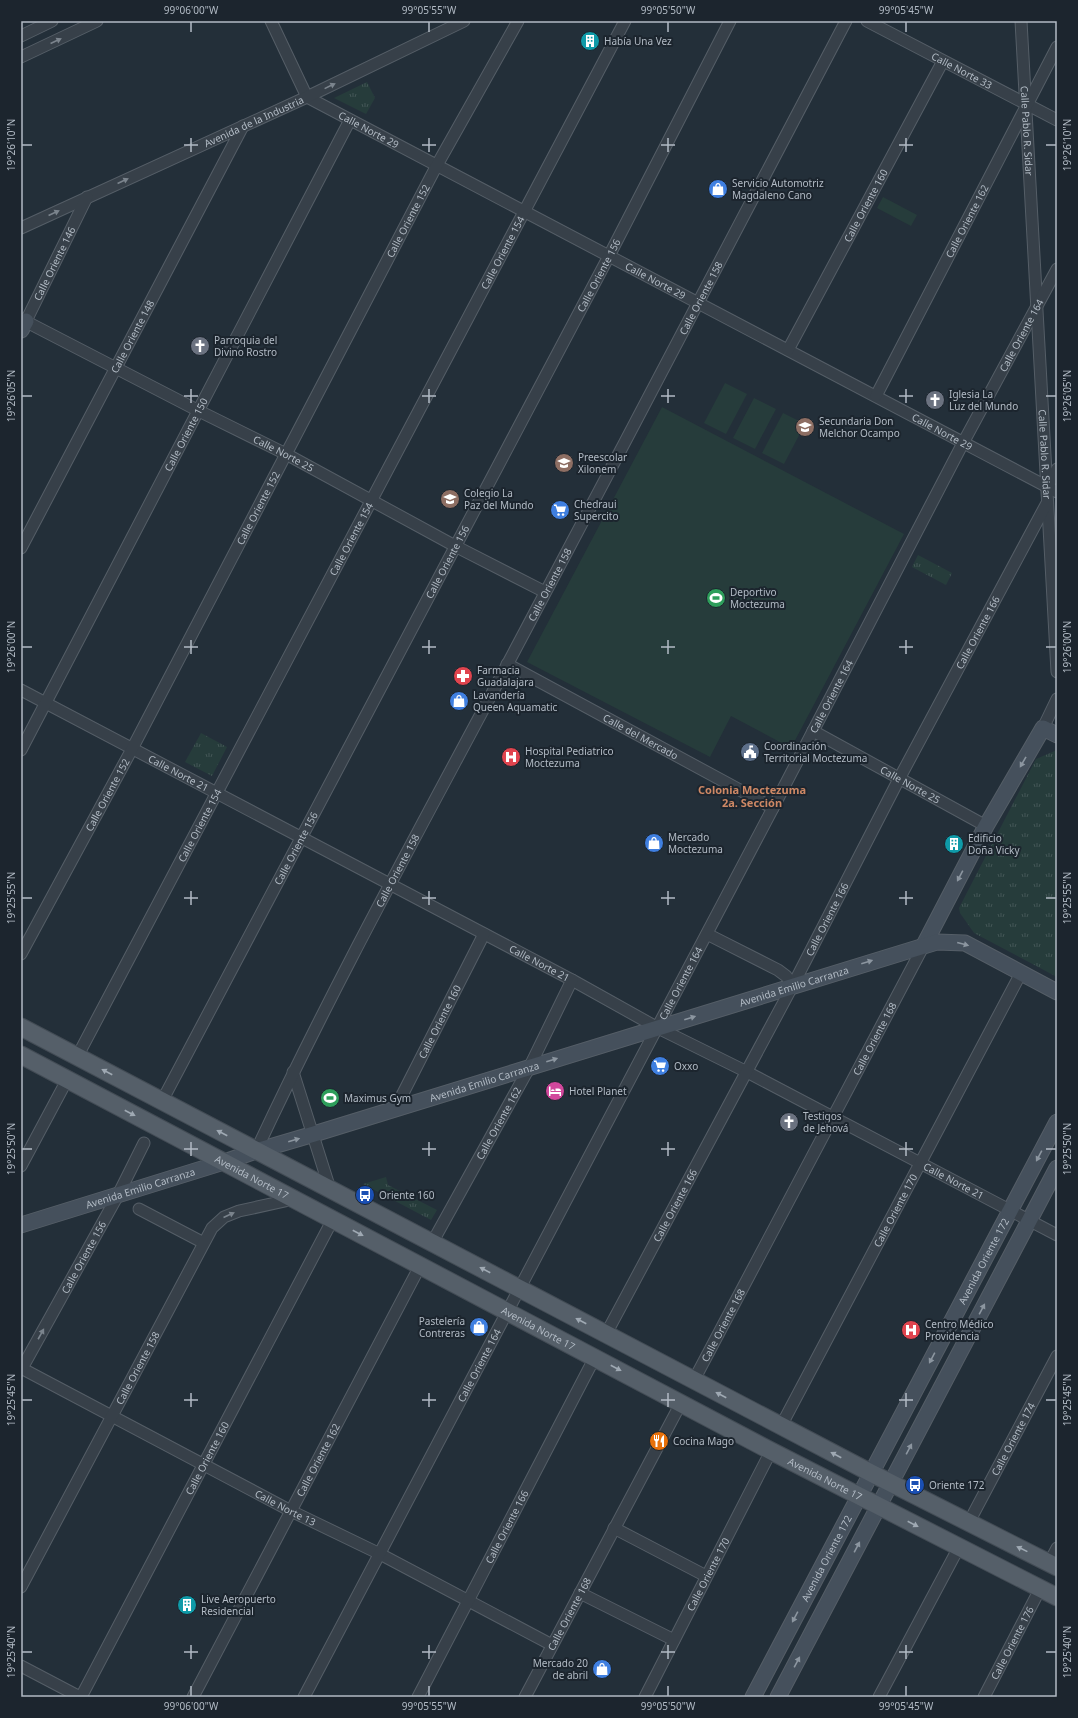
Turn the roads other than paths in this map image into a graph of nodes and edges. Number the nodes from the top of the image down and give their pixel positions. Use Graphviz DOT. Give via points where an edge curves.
graph roads {
  1 [pos="52,21"];
  2 [pos="97,21"];
  3 [pos="270,21"];
  4 [pos="464,21"];
  5 [pos="518,21"];
  6 [pos="625,21"];
  7 [pos="730,21"];
  8 [pos="846,21"];
  9 [pos="867,21"];
  10 [pos="1021,21"];
  11 [pos="21,36"];
  12 [pos="1057,47"];
  13 [pos="21,57"];
  14 [pos="943,61"];
  15 [pos="307,97"];
  16 [pos="1026,104"];
  17 [pos="350,120"];
  18 [pos="1057,120"];
  19 [pos="243,126"];
  20 [pos="437,165"];
  21 [pos="87,197"];
  22 [pos="525,211"];
  23 [pos="21,228"];
  24 [pos="608,256"];
  25 [pos="1057,269"];
  26 [pos="698,302"];
  27 [pos="1037,307"];
  28 [pos="23,323"];
  29 [pos="788,350"];
  30 [pos="117,368"];
  31 [pos="876,396"];
  32 [pos="199,411"];
  33 [pos="963,443"];
  34 [pos="286,454"];
  35 [pos="1057,469"];
  36 [pos="1052,489"];
  37 [pos="372,501"];
  38 [pos="1047,503"];
  39 [pos="456,546"];
  40 [pos="21,548"];
  41 [pos="545,592"];
  42 [pos="508,664"];
  43 [pos="1057,672"];
  44 [pos="21,690"];
  45 [pos="1057,699"];
  46 [pos="46,704"];
  47 [pos="1043,728"];
  48 [pos="813,731"];
  49 [pos="1057,736"];
  50 [pos="132,749"];
  51 [pos="21,750"];
  52 [pos="899,779"];
  53 [pos="218,794"];
  54 [pos="773,808"];
  55 [pos="986,826"];
  56 [pos="301,839"];
  57 [pos="390,884"];
  58 [pos="484,934"];
  59 [pos="707,934"];
  60 [pos="924,945"];
  61 [pos="21,954"];
  62 [pos="1021,973"];
  63 [pos="572,980"];
  64 [pos="793,986"];
  65 [pos="1057,992"];
  66 [pos="21,1027"];
  67 [pos="658,1028"];
  68 [pos="21,1056"];
  69 [pos="77,1057"];
  70 [pos="529,1068"];
  71 [pos="293,1072"];
  72 [pos="747,1072"];
  73 [pos="67,1080"];
  74 [pos="162,1101"];
  75 [pos="395,1109"];
  76 [pos="833,1117"];
  77 [pos="1057,1122"];
  78 [pos="314,1134"];
  79 [pos="144,1143"];
  80 [pos="256,1151"];
  81 [pos="224,1162"];
  82 [pos="920,1164"];
  83 [pos="21,1166"];
  84 [pos="1057,1168"];
  85 [pos="330,1189"];
  86 [pos="118,1195"];
  87 [pos="294,1198"];
  88 [pos="139,1209"];
  89 [pos="1010,1210"];
  90 [pos="333,1219"];
  91 [pos="1028,1220"];
  92 [pos="21,1225"];
  93 [pos="1057,1236"];
  94 [pos="202,1242"];
  95 [pos="432,1243"];
  96 [pos="420,1266"];
  97 [pos="520,1289"];
  98 [pos="507,1311"];
  99 [pos="606,1334"];
  100 [pos="1057,1356"];
  101 [pos="595,1358"];
  102 [pos="21,1369"];
  103 [pos="694,1380"];
  104 [pos="681,1403"];
  105 [pos="111,1415"];
  106 [pos="782,1426"];
  107 [pos="771,1451"];
  108 [pos="204,1465"];
  109 [pos="871,1473"];
  110 [pos="891,1483"];
  111 [pos="859,1496"];
  112 [pos="878,1506"];
  113 [pos="291,1511"];
  114 [pos="969,1522"];
  115 [pos="614,1528"];
  116 [pos="959,1547"];
  117 [pos="380,1554"];
  118 [pos="1054,1559"];
  119 [pos="706,1576"];
  120 [pos="21,1587"];
  121 [pos="1040,1589"];
  122 [pos="580,1593"];
  123 [pos="1057,1597"];
  124 [pos="469,1602"];
  125 [pos="674,1640"];
  126 [pos="552,1645"];
  127 [pos="21,1666"];
  128 [pos="80,1697"];
  129 [pos="193,1697"];
  130 [pos="304,1697"];
  131 [pos="418,1697"];
  132 [pos="525,1697"];
  133 [pos="647,1697"];
  134 [pos="753,1697"];
  135 [pos="778,1697"];
  136 [pos="879,1697"];
  137 [pos="984,1697"];
  1 -- 11 [label="street"];
  13 -- 2 [label="street, one-way"];
  3 -- 15 [label="street"];
  15 -- 4 [label="street, Avenida de la Industria, one-way"];
  5 -- 20 [label="street, Calle Oriente 152"];
  6 -- 22 [label="street, Calle Oriente 154"];
  7 -- 24 [label="street, Calle Oriente 156"];
  8 -- 26 [label="street, Calle Oriente 158"];
  9 -- 14 [label="street, Calle Norte 33"];
  10 -- 16 [label="street, Calle Pablo R. Sidar"];
  12 -- 16 [label="street, Calle Oriente 162"];
  14 -- 16 [label="street, Calle Norte 33"];
  14 -- 29 [label="street, Calle Oriente 160"];
  15 -- 17 [label="street, Calle Norte 29"];
  15 -- 19 [label="street, Avenida de la Industria"];
  16 -- 18 [label="street, Calle Norte 33"];
  16 -- 27 [label="street, Calle Pablo R. Sidar"];
  16 -- 31 [label="street, Calle Oriente 162"];
  17 -- 20 [label="street, Calle Norte 29"];
  17 -- 32 [label="street, Calle Oriente 150"];
  21 -- 19 [label="street, Avenida de la Industria, one-way"];
  19 -- 30 [label="street, Calle Oriente 148"];
  20 -- 22 [label="street, Calle Norte 29"];
  20 -- 34 [label="street, Calle Oriente 152"];
  23 -- 21 [label="street, Avenida de la Industria, one-way"];
  21 -- 28 [label="street, Calle Oriente 146"];
  22 -- 24 [label="street, Calle Norte 29"];
  22 -- 37 [label="street, Calle Oriente 154"];
  24 -- 26 [label="street, Calle Norte 29"];
  24 -- 39 [label="street, Calle Oriente 156"];
  25 -- 27 [label="street, Calle Oriente 164"];
  26 -- 29 [label="street, Calle Norte 29"];
  26 -- 41 [label="street, Calle Oriente 158"];
  27 -- 33 [label="street, Calle Oriente 164"];
  27 -- 36 [label="street, Calle Pablo R. Sidar"];
  28 -- 30 [label="street, Calle Norte 25"];
  29 -- 31 [label="street, Calle Norte 29"];
  30 -- 32 [label="street, Calle Norte 25"];
  30 -- 40 [label="street, Calle Oriente 148"];
  31 -- 33 [label="street, Calle Norte 29"];
  32 -- 34 [label="street, Calle Norte 25"];
  32 -- 46 [label="street, Calle Oriente 150"];
  33 -- 36 [label="street, Calle Norte 29"];
  33 -- 48 [label="street, Calle Oriente 164"];
  34 -- 37 [label="street, Calle Norte 25"];
  34 -- 50 [label="street, Calle Oriente 152"];
  35 -- 36 [label="street"];
  36 -- 38 [label="street, Calle Pablo R. Sidar"];
  37 -- 39 [label="street, Calle Norte 25"];
  37 -- 53 [label="street, Calle Oriente 154"];
  38 -- 43 [label="street, Calle Pablo R. Sidar"];
  38 -- 52 [label="street, Calle Oriente 166"];
  39 -- 41 [label="street, Calle Norte 25"];
  39 -- 56 [label="street, Calle Oriente 156"];
  41 -- 42 [label="street, Calle Oriente 158"];
  42 -- 54 [label="street, Calle del Mercado"];
  42 -- 57 [label="street, Calle Oriente 158"];
  44 -- 46 [label="street, Calle Norte 21"];
  45 -- 47 [label="street, Calle Oriente 168"];
  46 -- 50 [label="street, Calle Norte 21"];
  46 -- 51 [label="street, Calle Oriente 150"];
  47 -- 49 [label="street"];
  47 -- 55 [label="street, Calle Oriente 168, one-way"];
  48 -- 52 [label="street, Calle Norte 25"];
  48 -- 54 [label="street, Calle Oriente 164"];
  50 -- 53 [label="street, Calle Norte 21"];
  50 -- 61 [label="street, Calle Oriente 152"];
  52 -- 55 [label="street, Calle Norte 25"];
  52 -- 64 [label="street, Calle Oriente 166"];
  53 -- 56 [label="street, Calle Norte 21"];
  53 -- 69 [label="street, Calle Oriente 154"];
  54 -- 59 [label="street, Calle Oriente 164"];
  55 -- 60 [label="street, Calle Oriente 168, one-way"];
  56 -- 57 [label="street, Calle Norte 21"];
  56 -- 74 [label="street, Calle Oriente 156"];
  57 -- 58 [label="street, Calle Norte 21"];
  57 -- 71 [label="street, Calle Oriente 158"];
  58 -- 63 [label="street, Calle Norte 21"];
  58 -- 75 [label="street, Calle Oriente 160"];
  59 -- 64 [label="street" via="778,970"];
  59 -- 67 [label="street, Calle Oriente 164"];
  60 -- 62 [label="street, one-way" via="937,942 964,943"];
  64 -- 60 [label="street, Avenida Emilio Carranza, one-way"];
  60 -- 76 [label="street, Calle Oriente 168"];
  62 -- 65 [label="street"];
  62 -- 82 [label="street, Calle Oriente 170"];
  63 -- 67 [label="street, Calle Norte 21"];
  63 -- 70 [label="street, Calle Oriente 162"];
  67 -- 64 [label="street, Avenida Emilio Carranza, one-way"];
  64 -- 72 [label="street, Calle Oriente 166"];
  66 -- 69 [label="main road"];
  70 -- 67 [label="street, Avenida Emilio Carranza, one-way"];
  67 -- 72 [label="street, Calle Norte 21"];
  67 -- 97 [label="street, Calle Oriente 164"];
  68 -- 73 [label="main road, Avenida Norte 17"];
  74 -- 69 [label="main road, one-way"];
  70 -- 75 [label="street, Avenida Emilio Carranza"];
  70 -- 95 [label="street, Calle Oriente 162"];
  71 -- 78 [label="street"];
  71 -- 80 [label="street, Calle Oriente 158"];
  72 -- 76 [label="street, Calle Norte 21"];
  72 -- 99 [label="street, Calle Oriente 166"];
  73 -- 81 [label="main road, Avenida Norte 17, one-way"];
  73 -- 83 [label="street"];
  80 -- 74 [label="main road, one-way"];
  75 -- 78 [label="street, Avenida Emilio Carranza"];
  76 -- 82 [label="street, Calle Norte 21"];
  76 -- 103 [label="street, Calle Oriente 168"];
  77 -- 89 [label="street, Avenida Oriente 172, one-way"];
  80 -- 78 [label="street, Avenida Emilio Carranza, one-way"];
  78 -- 85 [label="street"];
  79 -- 86 [label="street, Calle Oriente 156"];
  80 -- 81 [label="street, Avenida Emilio Carranza"];
  80 -- 85 [label="main road"];
  81 -- 86 [label="street, Avenida Emilio Carranza"];
  81 -- 87 [label="main road, Avenida Norte 17"];
  82 -- 89 [label="street, Calle Norte 21"];
  82 -- 106 [label="street, Calle Oriente 170"];
  84 -- 91 [label="street, Avenida Oriente 172"];
  85 -- 95 [label="main road"];
  86 -- 92 [label="street, Avenida Emilio Carranza"];
  102 -- 86 [label="street, Calle Oriente 156, one-way"];
  87 -- 90 [label="main road, Avenida Norte 17"];
  94 -- 87 [label="street, Calle Oriente 158, one-way" via="224,1217"];
  88 -- 94 [label="street"];
  89 -- 91 [label="street, Calle Norte 21"];
  89 -- 109 [label="street, Avenida Oriente 172, one-way"];
  90 -- 96 [label="main road, Avenida Norte 17, one-way"];
  90 -- 108 [label="street, Calle Oriente 160"];
  91 -- 93 [label="street, Calle Norte 21"];
  110 -- 91 [label="street, Avenida Oriente 172, one-way"];
  94 -- 105 [label="street, Calle Oriente 158"];
  97 -- 95 [label="main road, one-way"];
  96 -- 98 [label="main road, Avenida Norte 17"];
  96 -- 113 [label="street, Calle Oriente 162"];
  97 -- 98 [label="street, Calle Oriente 164"];
  99 -- 97 [label="main road, one-way"];
  98 -- 101 [label="main road, Avenida Norte 17"];
  98 -- 117 [label="street, Calle Oriente 164"];
  99 -- 103 [label="main road"];
  100 -- 114 [label="street, Calle Oriente 174"];
  101 -- 104 [label="main road, Avenida Norte 17, one-way"];
  101 -- 124 [label="street, Calle Oriente 166"];
  102 -- 105 [label="street, Calle Norte 13"];
  106 -- 103 [label="main road, one-way"];
  104 -- 107 [label="main road, Avenida Norte 17"];
  104 -- 115 [label="street, Calle Oriente 168"];
  105 -- 108 [label="street, Calle Norte 13"];
  105 -- 120 [label="street, Calle Oriente 158"];
  109 -- 106 [label="main road, one-way"];
  107 -- 111 [label="main road, Avenida Norte 17"];
  107 -- 119 [label="street, Calle Oriente 170"];
  108 -- 113 [label="street, Calle Norte 13"];
  108 -- 128 [label="street, Calle Oriente 160"];
  109 -- 110 [label="main road"];
  109 -- 111 [label="street, Avenida Oriente 172"];
  110 -- 112 [label="street, Avenida Oriente 172"];
  110 -- 114 [label="main road"];
  111 -- 112 [label="main road, Avenida Norte 17"];
  111 -- 134 [label="street, Avenida Oriente 172, one-way"];
  112 -- 116 [label="main road, Avenida Norte 17, one-way"];
  135 -- 112 [label="street, Avenida Oriente 172, one-way"];
  113 -- 117 [label="street, Calle Norte 13"];
  113 -- 129 [label="street, Calle Oriente 162"];
  118 -- 114 [label="main road, one-way"];
  115 -- 119 [label="street"];
  115 -- 122 [label="street, Calle Oriente 168"];
  116 -- 121 [label="main road, Avenida Norte 17"];
  116 -- 136 [label="street"];
  117 -- 124 [label="street, Calle Norte 13"];
  117 -- 130 [label="street, Calle Oriente 164"];
  119 -- 125 [label="street, Calle Oriente 170"];
  121 -- 123 [label="main road, Avenida Norte 17"];
  121 -- 137 [label="street, Calle Oriente 176"];
  122 -- 125 [label="street"];
  122 -- 126 [label="street, Calle Oriente 168"];
  124 -- 126 [label="street, Calle Norte 13"];
  124 -- 131 [label="street, Calle Oriente 166"];
  125 -- 133 [label="street, Calle Oriente 170"];
  126 -- 132 [label="street, Calle Oriente 168"];
  127 -- 128 [label="street"];
}
